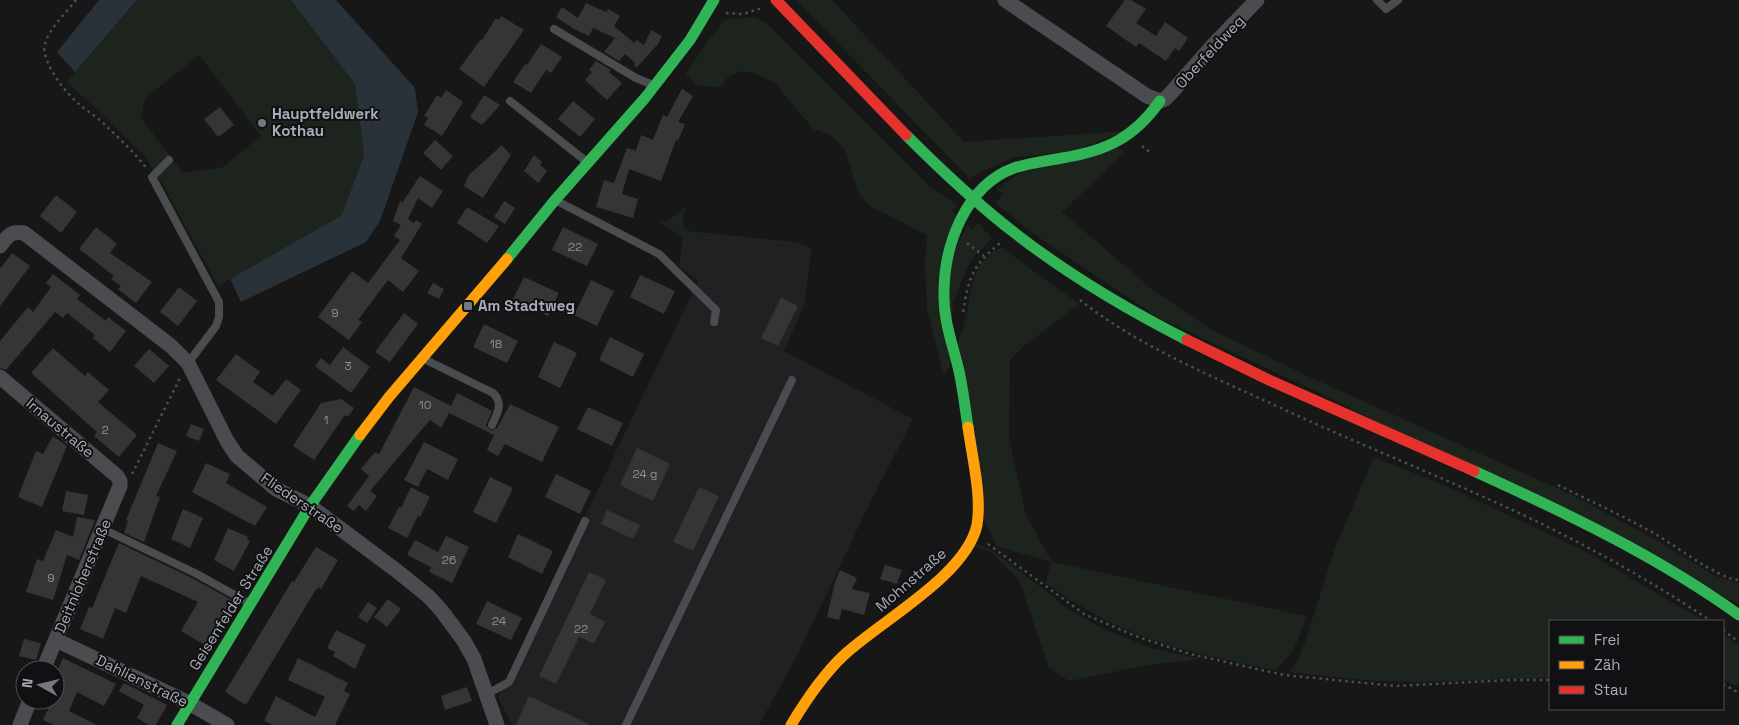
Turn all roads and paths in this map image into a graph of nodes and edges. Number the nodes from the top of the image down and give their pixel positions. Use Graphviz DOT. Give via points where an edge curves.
graph roads {
  1 [pos="76,0"];
  2 [pos="714,0"];
  3 [pos="776,0"];
  4 [pos="1004,0"];
  5 [pos="1257,0"];
  6 [pos="1377,0"];
  7 [pos="1398,0"];
  8 [pos="554,29"];
  9 [pos="655,85"];
  10 [pos="510,101"];
  11 [pos="1160,101"];
  12 [pos="169,160"];
  13 [pos="589,163"];
  14 [pos="152,177"];
  15 [pos="555,200"];
  16 [pos="1002,241"];
  17 [pos="0,246"];
  18 [pos="962,315"];
  19 [pos="714,322"];
  20 [pos="422,358"];
  21 [pos="188,363"];
  22 [pos="0,377"];
  23 [pos="792,380"];
  24 [pos="492,425"];
  25 [pos="120,481"];
  26 [pos="1558,485"];
  27 [pos="310,506"];
  28 [pos="585,522"];
  29 [pos="103,529"];
  30 [pos="974,534"];
  31 [pos="1739,580"];
  32 [pos="251,604"];
  33 [pos="1739,615"];
  34 [pos="1724,631"];
  35 [pos="56,640"];
  36 [pos="1739,642"];
  37 [pos="48,660"];
  38 [pos="1549,680"];
  39 [pos="1724,684"];
  40 [pos="1739,692"];
  41 [pos="487,694"];
  42 [pos="189,703"];
  43 [pos="26,710"];
  44 [pos="20,725"];
  45 [pos="177,725"];
  46 [pos="227,725"];
  47 [pos="497,725"];
  48 [pos="626,725"];
  49 [pos="791,725"];
  1 -- 14 [label="path" via="51,30 44,45 46,61 78,104 109,129"];
  2 -- 9 [label="street" via="690,40"];
  3 -- 33 [label="street" via="929,158 1015,233 1073,274 1170,332 1312,400 1473,469 1625,543"];
  4 -- 11 [label="street" via="1147,96"];
  5 -- 11 [label="street, Oberfeldweg"];
  6 -- 7 [label="lane" via="1386,9"];
  8 -- 9 [label="lane" via="636,78"];
  9 -- 13 [label="street"];
  10 -- 13 [label="lane"];
  11 -- 30 [label="street, Mohnstraße" via="1142,124 1116,143 1082,155 1022,165 1005,172 990,183 961,220 949,249 944,275 944,304 961,382 976,487"];
  12 -- 14 [label="lane"];
  13 -- 15 [label="street"];
  14 -- 21 [label="lane" via="219,302 216,326"];
  15 -- 19 [label="lane" via="658,254 716,310"];
  15 -- 20 [label="street"];
  16 -- 18 [label="path" via="975,268 968,283"];
  17 -- 21 [label="street, Fliederstraße" via="9,235 24,233 171,346"];
  20 -- 24 [label="lane" via="493,393 500,404"];
  20 -- 27 [label="street"];
  21 -- 25 [label="path" via="133,473"];
  21 -- 27 [label="street, Fliederstraße" via="237,456 276,489"];
  22 -- 25 [label="street, Irnaustraße"];
  23 -- 48 [label="lane"];
  25 -- 29 [label="street, Deitnloherstraße"];
  26 -- 31 [label="path" via="1649,530 1733,580"];
  27 -- 32 [label="street, Geisenfelder Straße"];
  27 -- 41 [label="street, Fliederstraße" via="397,571 442,610 471,653"];
  28 -- 41 [label="lane" via="509,682"];
  29 -- 32 [label="lane"];
  29 -- 35 [label="street, Deitnloherstraße"];
  30 -- 38 [label="path" via="1084,614 1190,654 1284,675 1396,686"];
  30 -- 49 [label="street, Mohnstraße" via="960,558 940,578 853,646 828,671"];
  32 -- 42 [label="street, Geisenfelder Straße"];
  34 -- 36 [label="path"];
  35 -- 37 [label="street, Deitnloherstraße"];
  35 -- 42 [label="street, Dahlienstraße"];
  39 -- 40 [label="path"];
  41 -- 47 [label="street, Fliederstraße"];
  42 -- 45 [label="street, Geisenfelder Straße"];
  42 -- 46 [label="street, Dahlienstraße"];
  43 -- 44 [label="street"];
}
